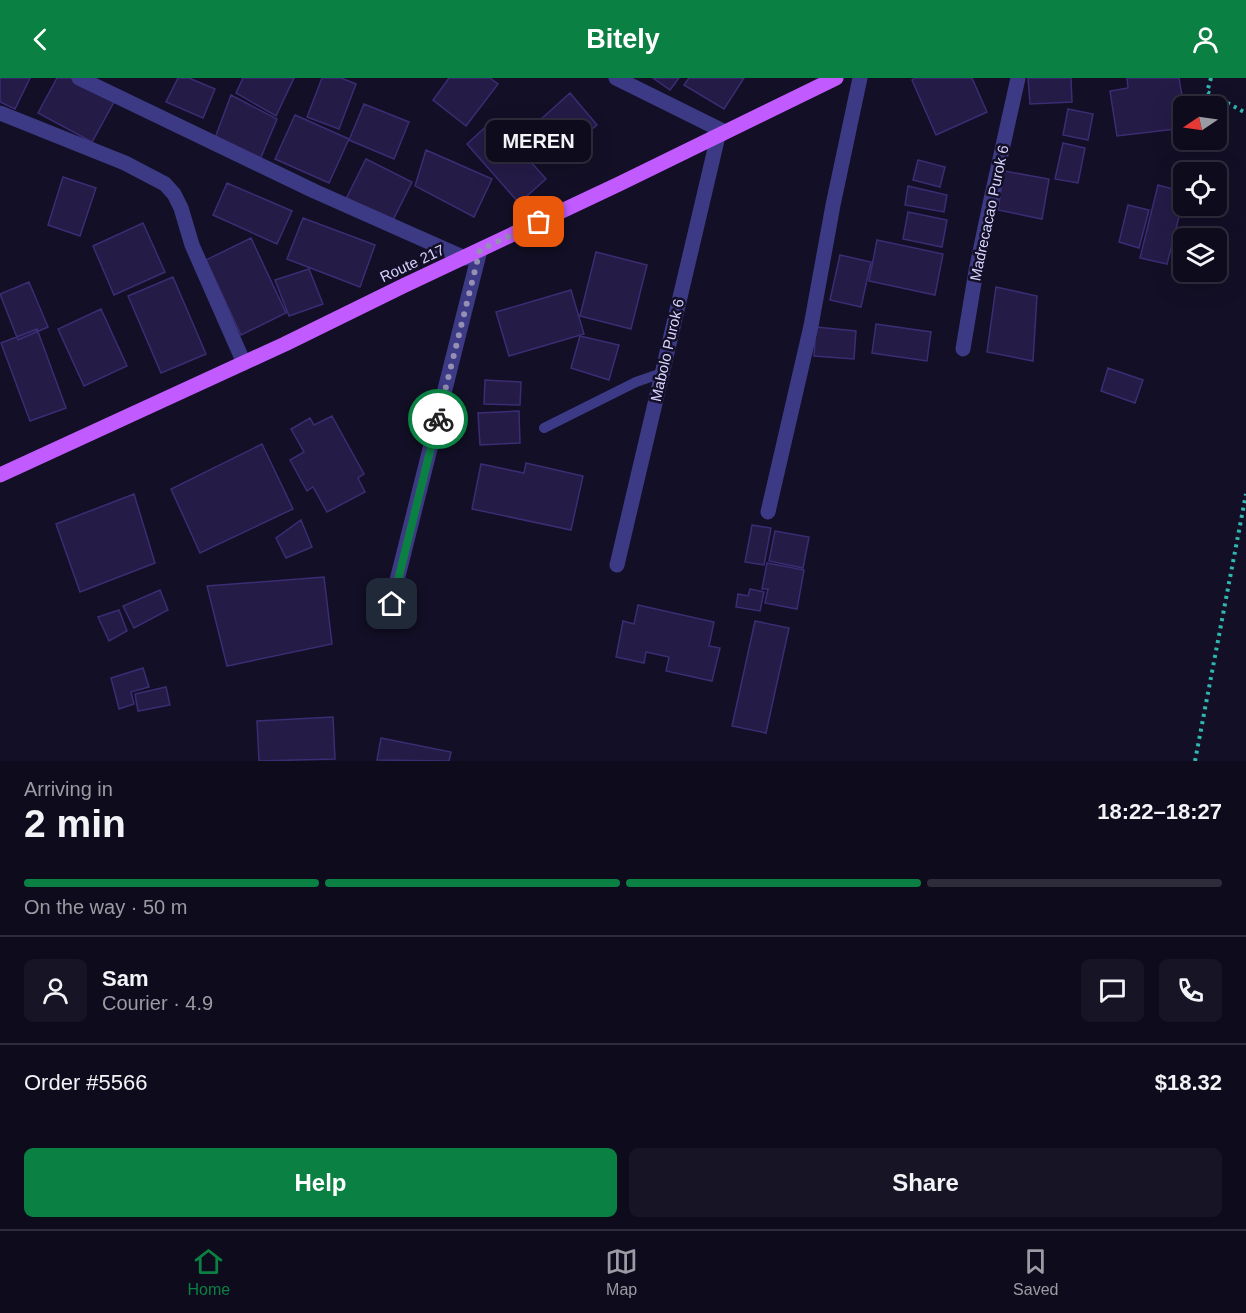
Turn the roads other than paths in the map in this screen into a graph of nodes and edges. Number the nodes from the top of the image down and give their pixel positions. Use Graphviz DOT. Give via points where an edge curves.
graph roads {
  1 [pos="79,78"];
  2 [pos="616,78"];
  3 [pos="836,78"];
  4 [pos="860,78"];
  5 [pos="1018,78"];
  6 [pos="0,113"];
  7 [pos="721,134"];
  8 [pos="480,250"];
  9 [pos="465,258"];
  10 [pos="963,350"];
  11 [pos="244,363"];
  12 [pos="662,373"];
  13 [pos="544,428"];
  14 [pos="0,475"];
  15 [pos="768,512"];
  16 [pos="617,565"];
  17 [pos="392,604"];
  1 -- 9 [label="street" via="314,191"];
  2 -- 7 [label="street"];
  3 -- 7 [label="main road, Route 217"];
  4 -- 15 [label="street" via="811,326"];
  5 -- 10 [label="street, Madrecacao Purok 6"];
  6 -- 11 [label="street" via="165,184 181,208 192,245"];
  7 -- 8 [label="main road, Route 217"];
  7 -- 12 [label="street, Mabolo Purok 6"];
  8 -- 9 [label="main road, Route 217"];
  8 -- 17 [label="street"];
  9 -- 11 [label="main road, Route 217"];
  11 -- 14 [label="main road, Route 217"];
  12 -- 13 [label="lane"];
  12 -- 16 [label="street, Mabolo Purok 6"];
}
